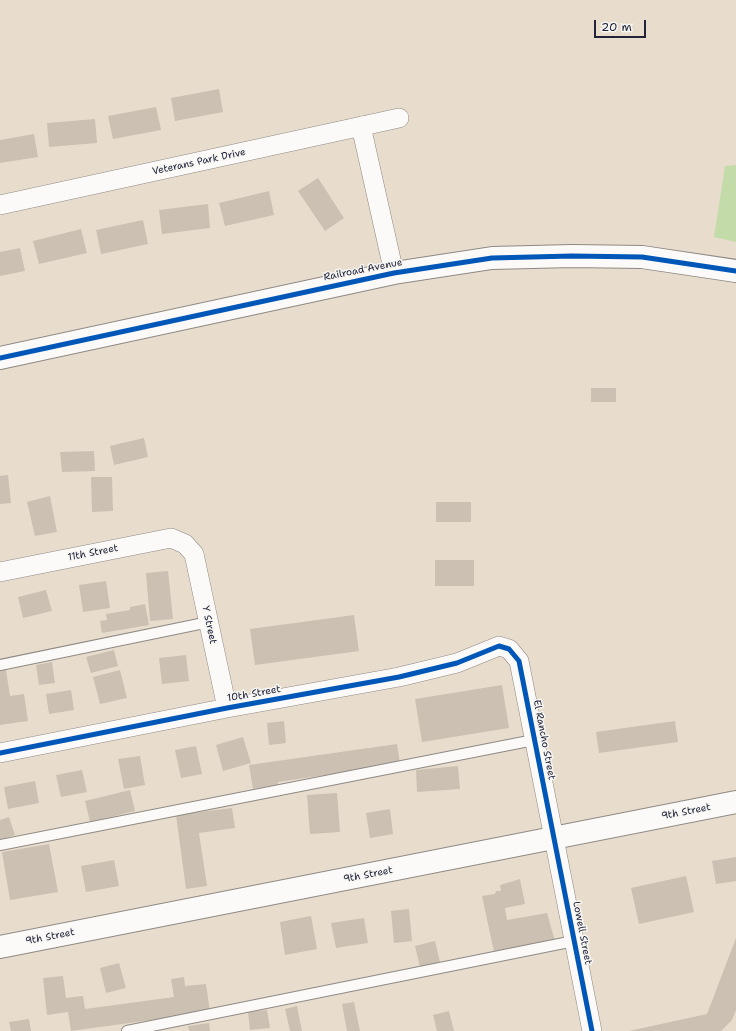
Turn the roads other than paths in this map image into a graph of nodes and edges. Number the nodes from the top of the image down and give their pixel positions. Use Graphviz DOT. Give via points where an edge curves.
graph roads {
  1 [pos="399,118"];
  2 [pos="361,126"];
  3 [pos="0,205"];
  4 [pos="736,271"];
  5 [pos="394,273"];
  6 [pos="0,358"];
  7 [pos="185,544"];
  8 [pos="0,572"];
  9 [pos="209,622"];
  10 [pos="509,649"];
  11 [pos="0,665"];
  12 [pos="227,708"];
  13 [pos="534,740"];
  14 [pos="0,754"];
  15 [pos="736,802"];
  16 [pos="554,838"];
  17 [pos="0,845"];
  18 [pos="574,941"];
  19 [pos="0,947"];
  20 [pos="127,1031"];
  21 [pos="592,1031"];
  1 -- 2 [label="street, Veterans Park Drive"];
  2 -- 3 [label="street, Veterans Park Drive"];
  2 -- 5 [label="street"];
  4 -- 5 [label="main road, Railroad Avenue" via="642,257 572,256 492,258"];
  5 -- 6 [label="main road, Railroad Avenue"];
  7 -- 8 [label="street, 11th Street" via="171,538"];
  7 -- 9 [label="street, Y Street" via="194,554"];
  9 -- 11 [label="lane"];
  9 -- 12 [label="street, Y Street"];
  10 -- 12 [label="street, 10th Street" via="499,646 457,663 399,677"];
  10 -- 13 [label="street, El Rancho Street" via="519,661"];
  12 -- 14 [label="street, 10th Street"];
  13 -- 16 [label="street, El Rancho Street"];
  13 -- 17 [label="lane"];
  15 -- 16 [label="main road, 9th Street"];
  16 -- 18 [label="street, Lowell Street"];
  16 -- 19 [label="main road, 9th Street"];
  18 -- 20 [label="lane"];
  18 -- 21 [label="street, Lowell Street"];
}
